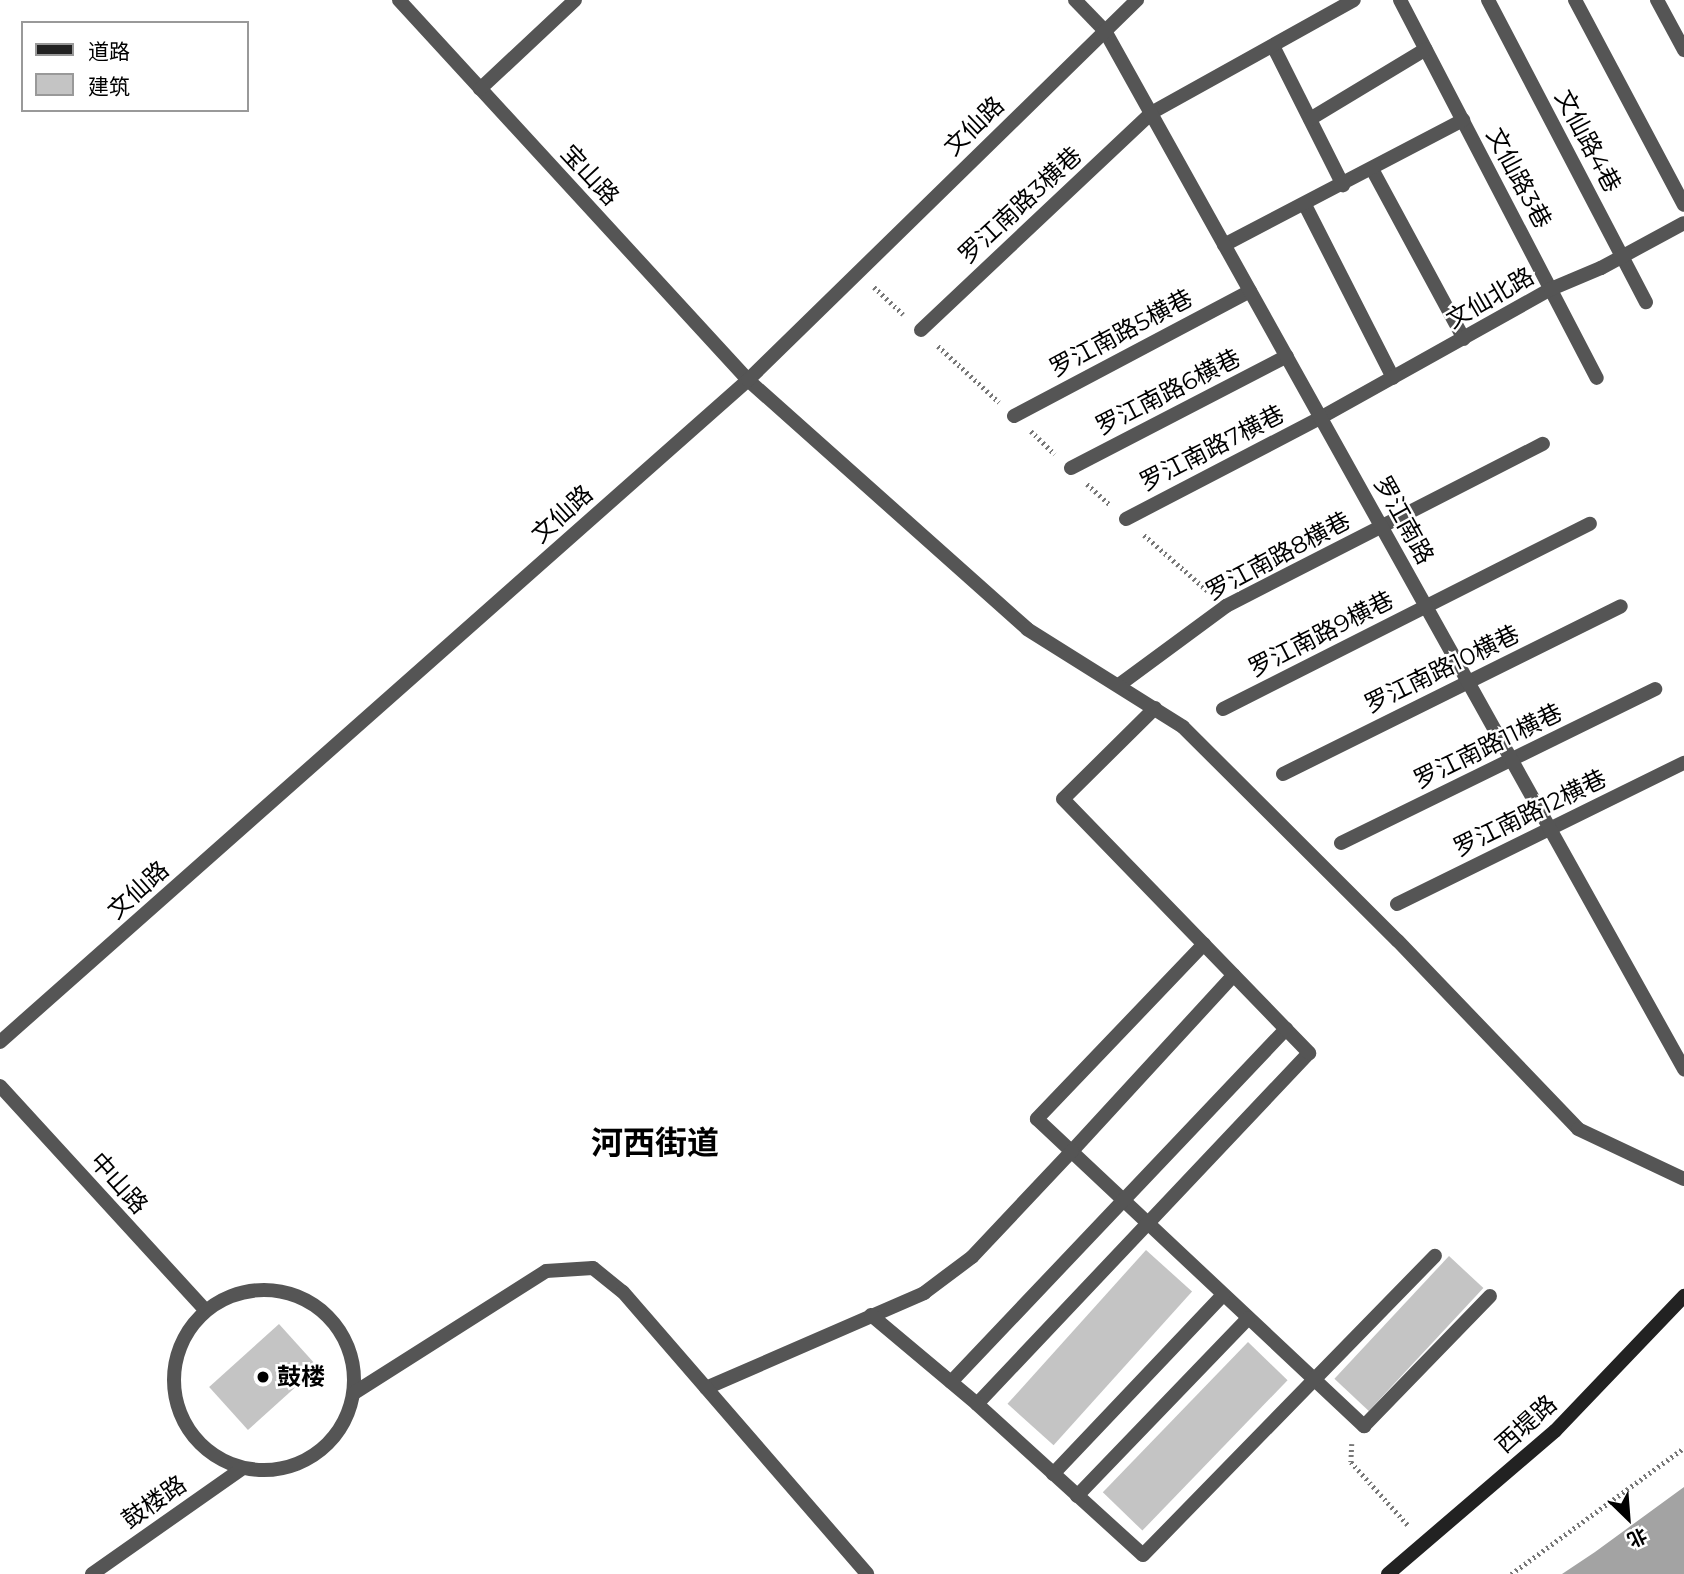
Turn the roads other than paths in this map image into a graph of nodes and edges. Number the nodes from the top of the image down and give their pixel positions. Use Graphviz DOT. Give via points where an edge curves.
graph roads {
  1 [pos="399,0"];
  2 [pos="575,0"];
  3 [pos="1075,0"];
  4 [pos="1137,0"];
  5 [pos="1354,0"];
  6 [pos="1401,0"];
  7 [pos="1488,0"];
  8 [pos="1575,0"];
  9 [pos="1657,0"];
  10 [pos="1105,31"];
  11 [pos="1273,46"];
  12 [pos="1426,49"];
  13 [pos="1684,50"];
  14 [pos="480,89"];
  15 [pos="1150,113"];
  16 [pos="1310,119"];
  17 [pos="1464,120"];
  18 [pos="1371,169"];
  19 [pos="1343,185"];
  20 [pos="1305,205"];
  21 [pos="1684,205"];
  22 [pos="1684,223"];
  23 [pos="1224,245"];
  24 [pos="1622,255"];
  25 [pos="1551,289"];
  26 [pos="1250,291"];
  27 [pos="1646,302"];
  28 [pos="921,330"];
  29 [pos="1464,339"];
  30 [pos="1286,356"];
  31 [pos="1393,377"];
  32 [pos="1597,378"];
  33 [pos="748,380"];
  34 [pos="1014,416"];
  35 [pos="1320,418"];
  36 [pos="1543,444"];
  37 [pos="1070,468"];
  38 [pos="1126,519"];
  39 [pos="1590,524"];
  40 [pos="1382,527"];
  41 [pos="1621,606"];
  42 [pos="1426,607"];
  43 [pos="1468,682"];
  44 [pos="1119,685"];
  45 [pos="1655,689"];
  46 [pos="1155,708"];
  47 [pos="1223,709"];
  48 [pos="1511,760"];
  49 [pos="1684,763"];
  50 [pos="1283,774"];
  51 [pos="1550,829"];
  52 [pos="1341,843"];
  53 [pos="1397,904"];
  54 [pos="1204,944"];
  55 [pos="1234,975"];
  56 [pos="1286,1029"];
  57 [pos="0,1042"];
  58 [pos="1684,1069"];
  59 [pos="0,1086"];
  60 [pos="1072,1150"];
  61 [pos="1684,1179"];
  62 [pos="1124,1202"];
  63 [pos="1148,1224"];
  64 [pos="1435,1256"];
  65 [pos="1223,1295"];
  66 [pos="1490,1296"];
  67 [pos="1684,1296"];
  68 [pos="205,1310"];
  69 [pos="871,1315"];
  70 [pos="1248,1318"];
  71 [pos="1315,1380"];
  72 [pos="951,1382"];
  73 [pos="706,1388"];
  74 [pos="354,1392"];
  75 [pos="977,1404"];
  76 [pos="243,1468"];
  77 [pos="1053,1474"];
  78 [pos="1077,1496"];
  79 [pos="92,1574"];
  80 [pos="867,1574"];
  81 [pos="1388,1574"];
  1 -- 14 [label="street, 宝山路"];
  2 -- 14 [label="street"];
  3 -- 10 [label="street, 罗江南路"];
  4 -- 10 [label="street, 文仙路"];
  5 -- 11 [label="street, 罗江南路3横巷"];
  6 -- 12 [label="street, 文仙路3巷"];
  7 -- 24 [label="street, 文仙路4巷"];
  8 -- 21 [label="street"];
  9 -- 13 [label="street"];
  10 -- 15 [label="street, 罗江南路"];
  10 -- 33 [label="street, 文仙路"];
  11 -- 15 [label="street, 罗江南路3横巷"];
  11 -- 16 [label="street"];
  12 -- 16 [label="street"];
  12 -- 17 [label="street, 文仙路3巷"];
  14 -- 33 [label="street, 宝山路"];
  15 -- 23 [label="street, 罗江南路"];
  15 -- 28 [label="street, 罗江南路3横巷"];
  16 -- 19 [label="street"];
  17 -- 18 [label="street"];
  17 -- 25 [label="street, 文仙路3巷"];
  18 -- 19 [label="street"];
  18 -- 29 [label="street"];
  19 -- 20 [label="street"];
  20 -- 23 [label="street"];
  20 -- 31 [label="street"];
  22 -- 24 [label="street, 文仙北路"];
  23 -- 26 [label="street, 罗江南路"];
  24 -- 25 [label="street, 文仙北路"];
  24 -- 27 [label="street, 文仙路4巷"];
  25 -- 29 [label="street, 文仙北路"];
  25 -- 32 [label="street, 文仙路3巷"];
  26 -- 30 [label="street, 罗江南路"];
  26 -- 34 [label="street, 罗江南路5横巷"];
  29 -- 31 [label="street, 文仙北路"];
  30 -- 35 [label="street, 罗江南路"];
  30 -- 37 [label="street, 罗江南路6横巷"];
  31 -- 35 [label="street, 文仙北路"];
  33 -- 44 [label="street, 宝山路" via="1027,629"];
  33 -- 57 [label="street, 文仙路"];
  35 -- 38 [label="street, 罗江南路7横巷"];
  35 -- 40 [label="street, 罗江南路"];
  36 -- 40 [label="street, 罗江南路8横巷"];
  39 -- 42 [label="street, 罗江南路9横巷"];
  40 -- 42 [label="street, 罗江南路"];
  40 -- 44 [label="street, 罗江南路8横巷" via="1226,607"];
  41 -- 43 [label="street, 罗江南路10横巷"];
  42 -- 43 [label="street, 罗江南路"];
  42 -- 47 [label="street, 罗江南路9横巷"];
  43 -- 48 [label="street, 罗江南路"];
  43 -- 50 [label="street, 罗江南路10横巷"];
  44 -- 46 [label="street, 宝山路"];
  45 -- 48 [label="street, 罗江南路11横巷"];
  46 -- 54 [label="street" via="1063,799"];
  46 -- 61 [label="street, 宝山路" via="1183,727 1388,931 1578,1129"];
  48 -- 51 [label="street, 罗江南路"];
  48 -- 52 [label="street, 罗江南路11横巷"];
  49 -- 51 [label="street, 罗江南路12横巷"];
  51 -- 53 [label="street, 罗江南路12横巷"];
  51 -- 58 [label="street, 罗江南路"];
  54 -- 55 [label="street"];
  54 -- 60 [label="street" via="1037,1119"];
  55 -- 56 [label="street"];
  55 -- 60 [label="street"];
  56 -- 62 [label="street"];
  56 -- 63 [label="street" via="1309,1053"];
  59 -- 68 [label="street, 中山路"];
  60 -- 62 [label="street"];
  60 -- 69 [label="street" via="972,1257 924,1293"];
  62 -- 63 [label="street"];
  62 -- 72 [label="street"];
  63 -- 65 [label="street"];
  63 -- 75 [label="street"];
  64 -- 71 [label="street"];
  65 -- 70 [label="street"];
  65 -- 77 [label="street"];
  66 -- 71 [label="street" via="1364,1426"];
  67 -- 81 [label="main road, 西堤路" via="1555,1431"];
  68 -- 74 [label="street" via="230,1296 252,1291 271,1290 306,1300 344,1339 351,1356"];
  68 -- 76 [label="street" via="188,1331 176,1358 173,1388 180,1416 196,1441 219,1460"];
  69 -- 72 [label="street"];
  69 -- 73 [label="street"];
  70 -- 71 [label="street"];
  70 -- 78 [label="street"];
  71 -- 78 [label="street" via="1143,1555"];
  72 -- 75 [label="street"];
  73 -- 74 [label="street" via="623,1292 593,1268 546,1271"];
  73 -- 80 [label="street"];
  74 -- 76 [label="street" via="343,1424 309,1459 278,1470"];
  75 -- 77 [label="street"];
  76 -- 79 [label="street, 鼓楼路"];
  77 -- 78 [label="street"];
}
